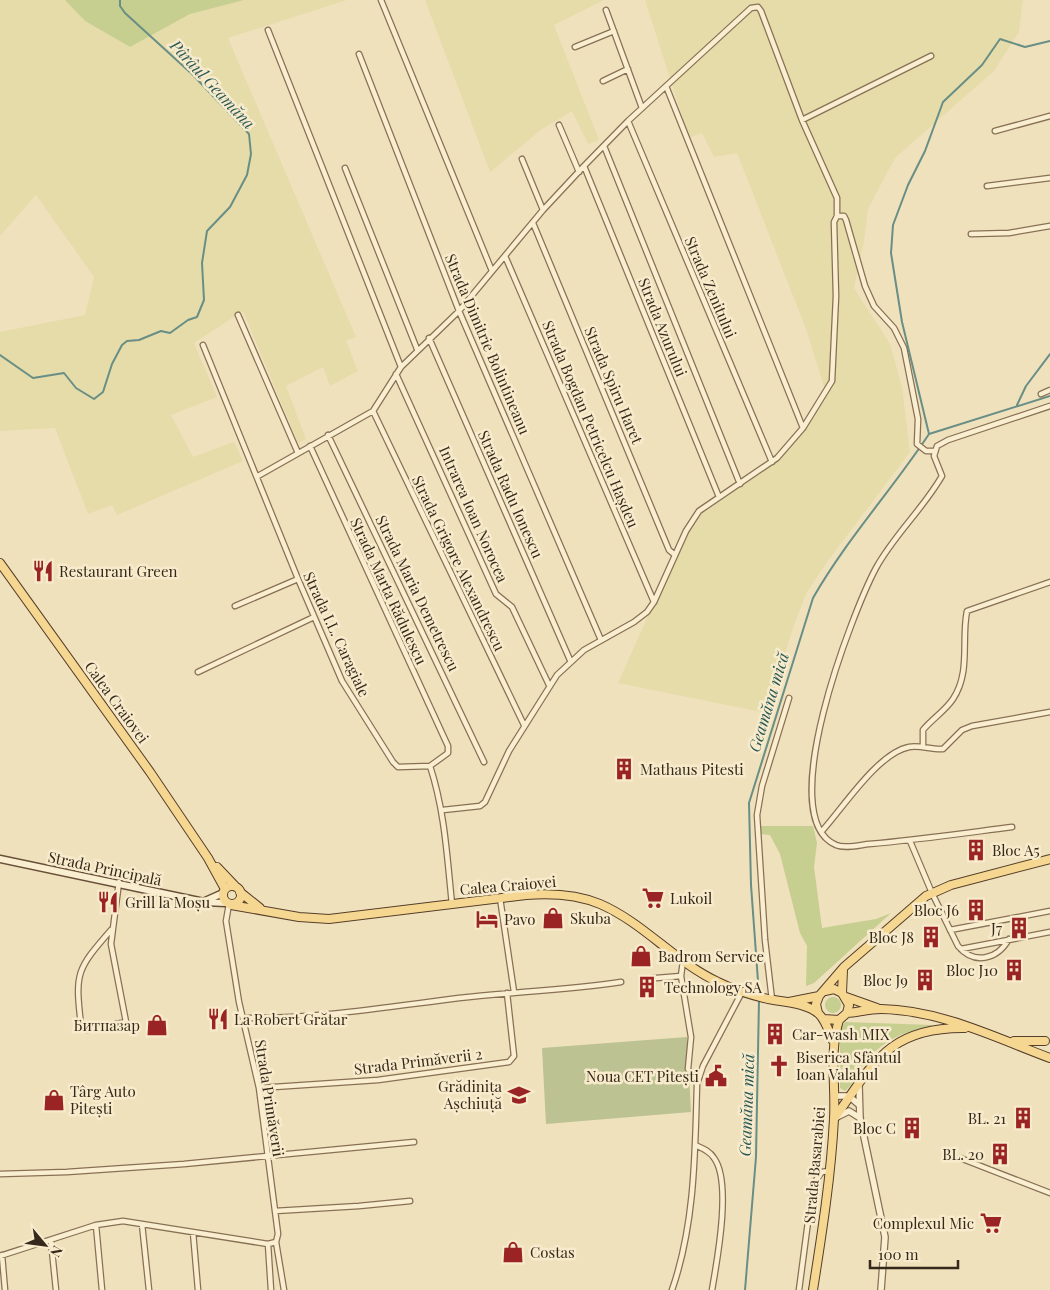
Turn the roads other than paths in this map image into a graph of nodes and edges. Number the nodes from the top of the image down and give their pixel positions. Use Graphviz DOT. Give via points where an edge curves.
graph roads {
  1 [pos="381,0"];
  2 [pos="606,10"];
  3 [pos="268,30"];
  4 [pos="614,31"];
  5 [pos="575,47"];
  6 [pos="360,54"];
  7 [pos="931,56"];
  8 [pos="628,69"];
  9 [pos="603,81"];
  10 [pos="666,86"];
  11 [pos="642,108"];
  12 [pos="1050,116"];
  13 [pos="802,120"];
  14 [pos="628,122"];
  15 [pos="559,124"];
  16 [pos="995,131"];
  17 [pos="604,146"];
  18 [pos="522,159"];
  19 [pos="584,166"];
  20 [pos="345,168"];
  21 [pos="579,172"];
  22 [pos="1050,178"];
  23 [pos="987,186"];
  24 [pos="543,210"];
  25 [pos="838,216"];
  26 [pos="533,223"];
  27 [pos="1050,226"];
  28 [pos="971,234"];
  29 [pos="505,256"];
  30 [pos="492,271"];
  31 [pos="459,311"];
  32 [pos="238,315"];
  33 [pos="429,338"];
  34 [pos="203,344"];
  35 [pos="418,349"];
  36 [pos="401,367"];
  37 [pos="396,374"];
  38 [pos="1050,390"];
  39 [pos="1041,394"];
  40 [pos="1050,406"];
  41 [pos="373,411"];
  42 [pos="802,428"];
  43 [pos="328,436"];
  44 [pos="310,446"];
  45 [pos="934,451"];
  46 [pos="298,453"];
  47 [pos="772,462"];
  48 [pos="258,476"];
  49 [pos="740,484"];
  50 [pos="719,497"];
  51 [pos="675,555"];
  52 [pos="0,563"];
  53 [pos="298,579"];
  54 [pos="1050,582"];
  55 [pos="654,602"];
  56 [pos="235,606"];
  57 [pos="314,617"];
  58 [pos="601,640"];
  59 [pos="570,660"];
  60 [pos="198,672"];
  61 [pos="549,685"];
  62 [pos="789,698"];
  63 [pos="1050,712"];
  64 [pos="524,725"];
  65 [pos="923,747"];
  66 [pos="484,762"];
  67 [pos="430,766"];
  68 [pos="443,810"];
  69 [pos="1012,827"];
  70 [pos="822,831"];
  71 [pos="910,841"];
  72 [pos="208,858"];
  73 [pos="0,859"];
  74 [pos="1050,859"];
  75 [pos="119,882"];
  76 [pos="238,890"];
  77 [pos="224,891"];
  78 [pos="932,893"];
  79 [pos="500,898"];
  80 [pos="204,902"];
  81 [pos="228,904"];
  82 [pos="452,904"];
  83 [pos="262,909"];
  84 [pos="1050,911"];
  85 [pos="111,930"];
  86 [pos="950,930"];
  87 [pos="1050,932"];
  88 [pos="1009,939"];
  89 [pos="960,949"];
  90 [pos="682,961"];
  91 [pos="844,967"];
  92 [pos="681,976"];
  93 [pos="644,979"];
  94 [pos="621,982"];
  95 [pos="514,992"];
  96 [pos="742,992"];
  97 [pos="507,993"];
  98 [pos="822,994"];
  99 [pos="844,995"];
  100 [pos="770,999"];
  101 [pos="789,1002"];
  102 [pos="879,1009"];
  103 [pos="846,1013"];
  104 [pos="821,1016"];
  105 [pos="243,1018"];
  106 [pos="839,1020"];
  107 [pos="974,1029"];
  108 [pos="1007,1040"];
  109 [pos="1048,1040"];
  110 [pos="832,1041"];
  111 [pos="1047,1057"];
  112 [pos="700,1074"];
  113 [pos="860,1080"];
  114 [pos="259,1088"];
  115 [pos="834,1096"];
  116 [pos="850,1096"];
  117 [pos="858,1104"];
  118 [pos="860,1118"];
  119 [pos="834,1119"];
  120 [pos="414,1142"];
  121 [pos="695,1145"];
  122 [pos="268,1157"];
  123 [pos="960,1158"];
  124 [pos="829,1171"];
  125 [pos="0,1174"];
  126 [pos="1050,1193"];
  127 [pos="410,1201"];
  128 [pos="275,1211"];
  129 [pos="142,1224"];
  130 [pos="96,1225"];
  131 [pos="193,1232"];
  132 [pos="51,1240"];
  133 [pos="276,1242"];
  134 [pos="268,1244"];
  135 [pos="1,1255"];
  136 [pos="6,1290"];
  137 [pos="56,1290"];
  138 [pos="102,1290"];
  139 [pos="149,1290"];
  140 [pos="198,1290"];
  141 [pos="272,1290"];
  142 [pos="284,1290"];
  143 [pos="672,1290"];
  144 [pos="712,1290"];
  145 [pos="799,1290"];
  146 [pos="813,1290"];
  147 [pos="881,1290"];
  1 -- 30 [label="street"];
  2 -- 4 [label="street"];
  3 -- 36 [label="street"];
  4 -- 5 [label="street"];
  4 -- 8 [label="street"];
  6 -- 31 [label="street, Strada Dimitrie Bolintineanu"];
  7 -- 13 [label="street"];
  8 -- 9 [label="street"];
  8 -- 11 [label="street"];
  10 -- 11 [label="street"];
  10 -- 13 [label="street" via="746,12 758,7"];
  10 -- 42 [label="street"];
  11 -- 14 [label="street"];
  12 -- 16 [label="street"];
  13 -- 25 [label="street" via="837,198"];
  14 -- 17 [label="street"];
  14 -- 47 [label="street, Strada Zenitului"];
  15 -- 21 [label="street"];
  17 -- 19 [label="street"];
  17 -- 49 [label="street"];
  18 -- 24 [label="street"];
  19 -- 21 [label="street"];
  19 -- 50 [label="street, Strada Azurului"];
  20 -- 35 [label="street"];
  21 -- 24 [label="street"];
  22 -- 23 [label="street"];
  24 -- 26 [label="street"];
  25 -- 42 [label="street" via="834,222 836,296 832,381"];
  25 -- 45 [label="street" via="844,216 846,220 874,306 894,328 904,348 916,405 919,446 926,451"];
  26 -- 29 [label="street"];
  26 -- 51 [label="street, Strada Spiru Haret" via="669,550"];
  27 -- 28 [label="street" via="1009,233"];
  29 -- 30 [label="street"];
  29 -- 55 [label="street, Strada Bogdan Petricelcu Hașdeu"];
  30 -- 31 [label="street"];
  31 -- 33 [label="street"];
  31 -- 58 [label="street, Strada Dimitrie Bolintineanu"];
  32 -- 46 [label="street"];
  33 -- 35 [label="street"];
  33 -- 59 [label="street, Strada Radu Ionescu"];
  34 -- 48 [label="street, Strada I.L. Caragiale"];
  35 -- 36 [label="street"];
  36 -- 37 [label="street"];
  37 -- 41 [label="street"];
  37 -- 61 [label="street, Intrarea Ioan Norocea" via="496,594 512,607"];
  38 -- 39 [label="street"];
  40 -- 45 [label="street" via="948,440"];
  41 -- 43 [label="street"];
  41 -- 64 [label="street, Strada Grigore Alexandrescu"];
  42 -- 47 [label="street"];
  43 -- 44 [label="street"];
  43 -- 66 [label="street, Strada Maria Demetrescu"];
  44 -- 46 [label="street"];
  44 -- 67 [label="street, Strada Marta Rădulescu" via="448,746 448,753"];
  45 -- 70 [label="street" via="941,472 939,481 877,567 852,619 821,717 812,802"];
  46 -- 48 [label="street"];
  47 -- 49 [label="street"];
  48 -- 53 [label="street, Strada I.L. Caragiale"];
  49 -- 50 [label="street"];
  50 -- 51 [label="street" via="699,512"];
  51 -- 55 [label="street"];
  52 -- 72 [label="main road, Calea Craiovei" via="135,750"];
  53 -- 56 [label="street"];
  53 -- 57 [label="street, Strada I.L. Caragiale"];
  54 -- 65 [label="street" via="966,611 966,657 956,693 923,730"];
  55 -- 58 [label="street" via="634,622"];
  57 -- 60 [label="street"];
  57 -- 67 [label="street, Strada I.L. Caragiale" via="342,681 393,762 398,767"];
  58 -- 59 [label="street"];
  59 -- 61 [label="street"];
  61 -- 64 [label="street"];
  62 -- 100 [label="street" via="762,786 757,815"];
  63 -- 65 [label="street" via="972,726 962,730 943,749"];
  64 -- 68 [label="street" via="485,802 480,806"];
  65 -- 70 [label="street" via="904,748 878,766"];
  67 -- 68 [label="street"];
  68 -- 82 [label="street"];
  69 -- 71 [label="street"];
  70 -- 71 [label="street" via="830,841 840,846"];
  71 -- 78 [label="street"];
  72 -- 76 [label="main road, Calea Craiovei"];
  72 -- 77 [label="main road, Calea Craiovei"];
  73 -- 75 [label="main road, Strada Principală"];
  74 -- 78 [label="main road" via="964,881"];
  75 -- 80 [label="main road, Strada Principală"];
  75 -- 85 [label="street"];
  76 -- 77 [label="main road" via="230,886"];
  76 -- 81 [label="main road" via="239,901"];
  76 -- 83 [label="main road, Calea Craiovei"];
  77 -- 80 [label="main road"];
  77 -- 81 [label="main road, Calea Craiovei"];
  78 -- 86 [label="street"];
  78 -- 91 [label="main road"];
  79 -- 82 [label="main road, Calea Craiovei"];
  79 -- 90 [label="main road, Calea Craiovei" via="546,893 590,900 625,917"];
  79 -- 95 [label="street"];
  80 -- 81 [label="main road, Strada Principală"];
  81 -- 83 [label="main road, Calea Craiovei"];
  81 -- 105 [label="street, Strada Primăverii" via="226,921"];
  82 -- 83 [label="main road, Calea Craiovei" via="329,919"];
  84 -- 86 [label="street"];
  85 -- 85 [label="street" via="89,955 78,980 81,1025 87,1030 126,1022"];
  86 -- 89 [label="street"];
  87 -- 88 [label="street"];
  88 -- 89 [label="street"];
  88 -- 89 [label="street" via="1004,948 982,958 967,956"];
  90 -- 92 [label="street"];
  90 -- 96 [label="main road, Calea Craiovei"];
  91 -- 98 [label="main road"];
  91 -- 99 [label="main road"];
  92 -- 93 [label="street"];
  92 -- 112 [label="street" via="691,1037 688,1069 691,1073"];
  94 -- 95 [label="street"];
  95 -- 97 [label="street"];
  96 -- 100 [label="main road, Calea Craiovei"];
  96 -- 112 [label="street"];
  97 -- 105 [label="street" via="329,1014"];
  97 -- 114 [label="street, Strada Primăverii 2" via="514,1056 508,1062 378,1080"];
  98 -- 99 [label="main road" via="834,989"];
  98 -- 101 [label="main road"];
  98 -- 104 [label="main road" via="816,1004"];
  99 -- 102 [label="main road"];
  99 -- 103 [label="main road" via="849,1005"];
  100 -- 101 [label="main road, Calea Craiovei"];
  101 -- 104 [label="main road"];
  102 -- 103 [label="main road"];
  102 -- 107 [label="main road" via="931,1016"];
  103 -- 106 [label="main road"];
  104 -- 106 [label="main road"];
  104 -- 110 [label="main road"];
  105 -- 114 [label="street, Strada Primăverii"];
  106 -- 110 [label="main road"];
  107 -- 108 [label="main road"];
  107 -- 113 [label="main road" via="935,1030 903,1040 877,1058"];
  108 -- 109 [label="main road"];
  108 -- 111 [label="main road"];
  109 -- 111 [label="main road" via="1041,1050"];
  110 -- 115 [label="main road, Strada Basarabiei"];
  112 -- 121 [label="street"];
  113 -- 116 [label="main road"];
  113 -- 117 [label="street"];
  114 -- 122 [label="street, Strada Primăverii"];
  115 -- 116 [label="street"];
  115 -- 119 [label="main road, Strada Basarabiei"];
  116 -- 117 [label="street"];
  116 -- 119 [label="main road"];
  117 -- 118 [label="street"];
  118 -- 119 [label="street" via="849,1111"];
  118 -- 147 [label="street" via="885,1237"];
  119 -- 124 [label="main road, Strada Basarabiei"];
  120 -- 122 [label="street"];
  121 -- 143 [label="street" via="689,1222"];
  121 -- 144 [label="street" via="715,1158 721,1178 722,1216"];
  122 -- 125 [label="street"];
  122 -- 128 [label="street, Strada Primăverii"];
  123 -- 126 [label="street"];
  124 -- 145 [label="street" via="822,1172 813,1184"];
  124 -- 146 [label="main road, Strada Basarabiei"];
  127 -- 128 [label="street"];
  128 -- 133 [label="street, Strada Primăverii"];
  129 -- 130 [label="street" via="122,1221"];
  129 -- 131 [label="street"];
  129 -- 139 [label="street"];
  130 -- 132 [label="street"];
  130 -- 138 [label="street"];
  131 -- 134 [label="street"];
  131 -- 140 [label="street"];
  132 -- 135 [label="street"];
  132 -- 137 [label="street"];
  133 -- 134 [label="street"];
  133 -- 142 [label="street, Strada Primăverii"];
  134 -- 141 [label="street"];
  135 -- 136 [label="street"];
}
